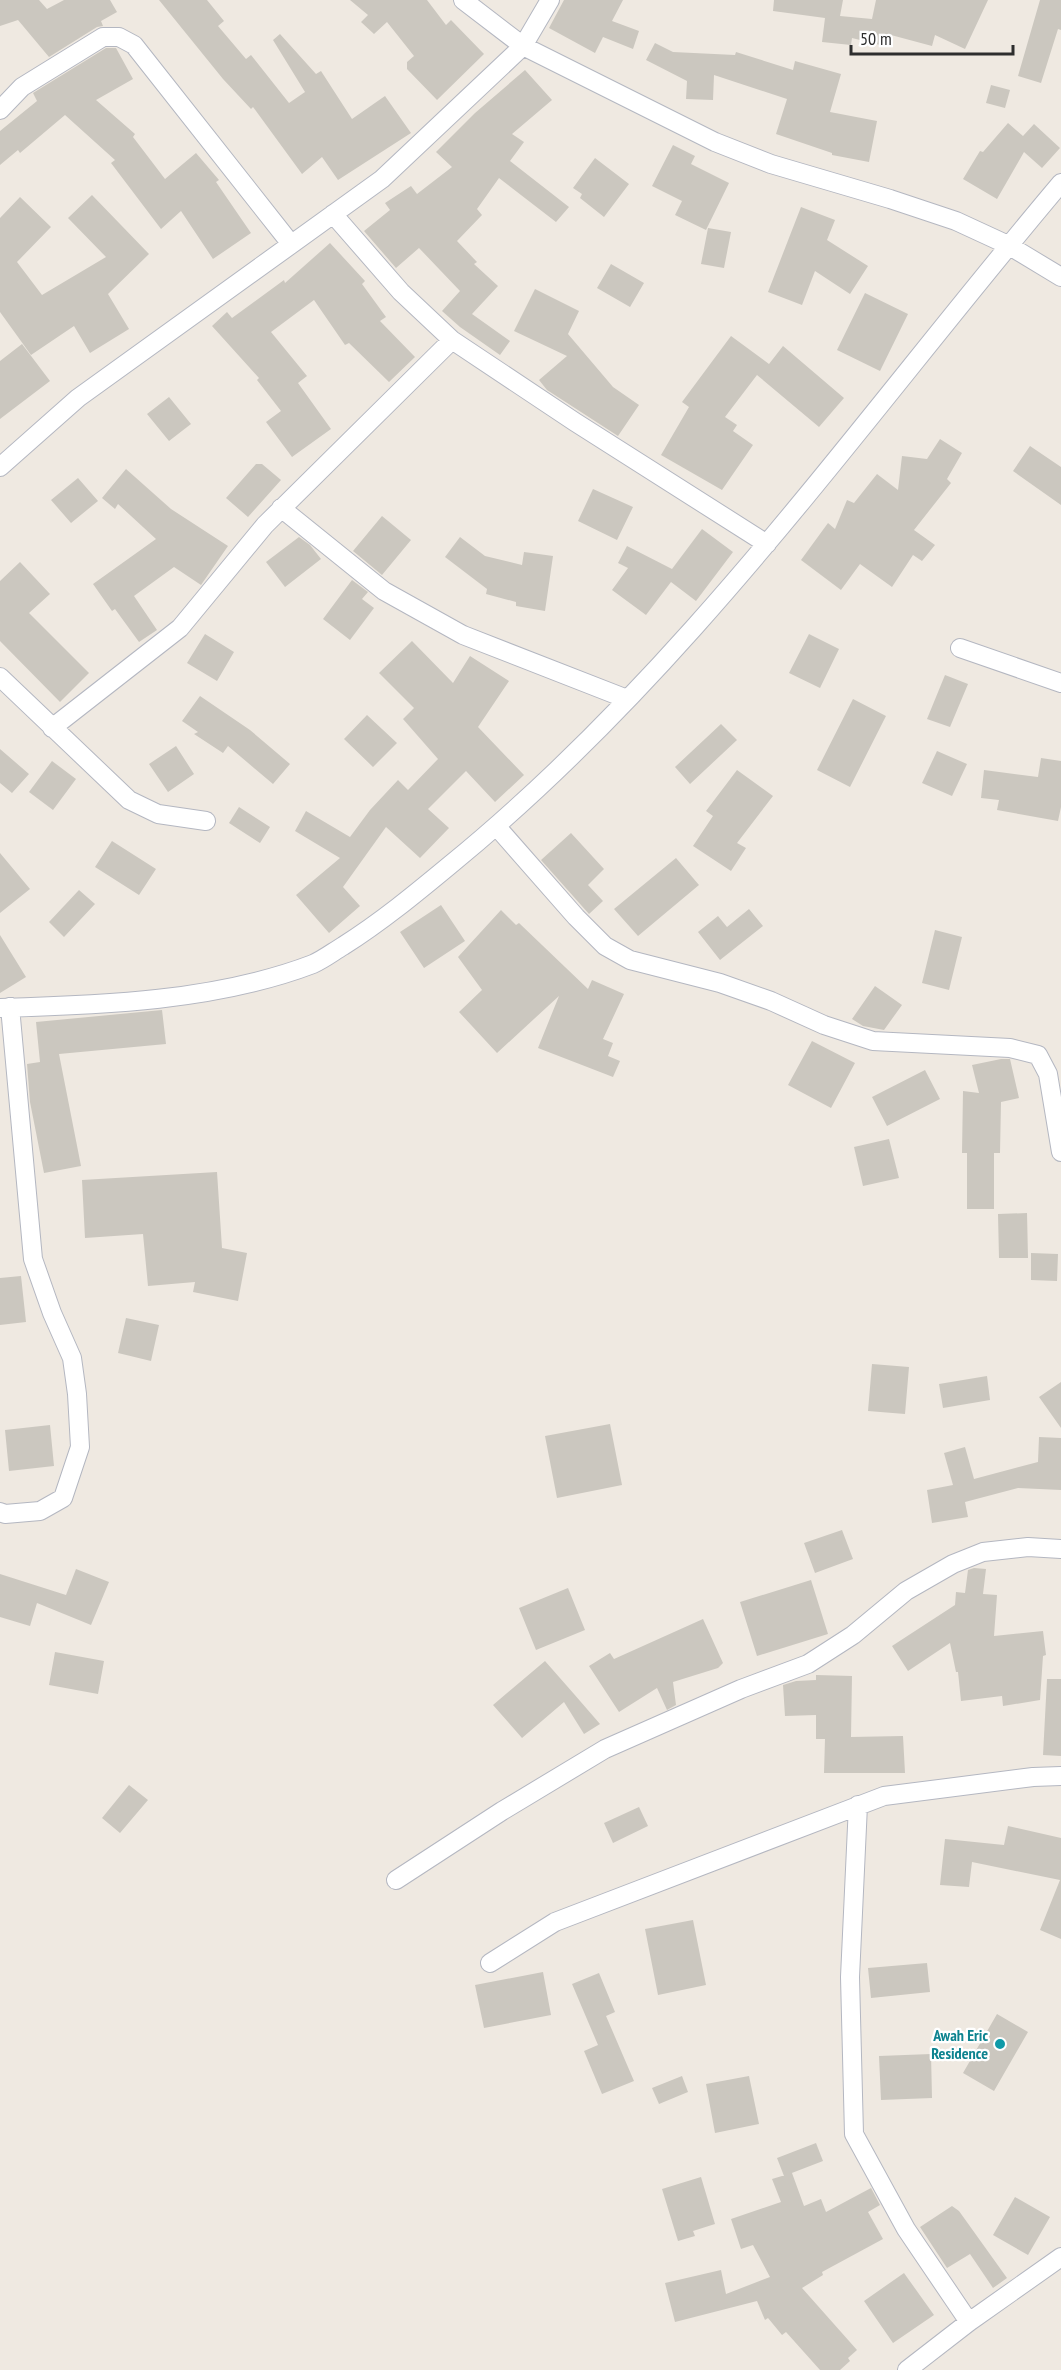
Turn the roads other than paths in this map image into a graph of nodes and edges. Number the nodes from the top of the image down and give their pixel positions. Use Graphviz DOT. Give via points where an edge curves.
graph roads {
  1 [pos="463,0"];
  2 [pos="550,0"];
  3 [pos="523,46"];
  4 [pos="0,110"];
  5 [pos="1061,183"];
  6 [pos="333,214"];
  7 [pos="291,244"];
  8 [pos="1008,245"];
  9 [pos="1061,277"];
  10 [pos="452,340"];
  11 [pos="0,467"];
  12 [pos="281,508"];
  13 [pos="767,544"];
  14 [pos="960,648"];
  15 [pos="0,677"];
  16 [pos="1061,683"];
  17 [pos="627,699"];
  18 [pos="52,728"];
  19 [pos="206,821"];
  20 [pos="497,827"];
  21 [pos="5,1008"];
  22 [pos="1061,1152"];
  23 [pos="0,1512"];
  24 [pos="1061,1549"];
  25 [pos="1061,1776"];
  26 [pos="858,1805"];
  27 [pos="396,1880"];
  28 [pos="490,1962"];
  29 [pos="1061,2257"];
  30 [pos="969,2322"];
  31 [pos="907,2370"];
  1 -- 3 [label="street"];
  2 -- 3 [label="street"];
  3 -- 6 [label="street" via="382,179"];
  3 -- 8 [label="street" via="715,142 771,164 956,221"];
  4 -- 7 [label="street" via="22,87 104,37 119,37 134,45"];
  5 -- 8 [label="street"];
  6 -- 7 [label="street"];
  6 -- 10 [label="street" via="400,292"];
  7 -- 11 [label="street" via="78,398"];
  8 -- 9 [label="street"];
  8 -- 13 [label="street"];
  10 -- 12 [label="street"];
  10 -- 13 [label="street"];
  12 -- 17 [label="street" via="384,591 453,630"];
  12 -- 18 [label="street" via="180,628"];
  13 -- 17 [label="street"];
  14 -- 16 [label="street"];
  15 -- 18 [label="street"];
  17 -- 20 [label="street"];
  18 -- 19 [label="street" via="129,800 158,814"];
  20 -- 21 [label="street" via="378,924 317,962 254,983 187,994 73,1006"];
  20 -- 22 [label="street" via="605,946 630,960 720,983 873,1041 1010,1048 1038,1055 1048,1074"];
  21 -- 23 [label="street" via="33,1259 72,1358 80,1446 63,1498 40,1511"];
  24 -- 27 [label="street" via="1028,1547 984,1552 953,1563 906,1591 853,1635 808,1664 605,1749"];
  25 -- 26 [label="street" via="1033,1776 884,1796"];
  26 -- 28 [label="street" via="555,1922"];
  26 -- 30 [label="street" via="850,1977 854,2134 906,2229"];
  29 -- 30 [label="street"];
  30 -- 31 [label="street"];
}
